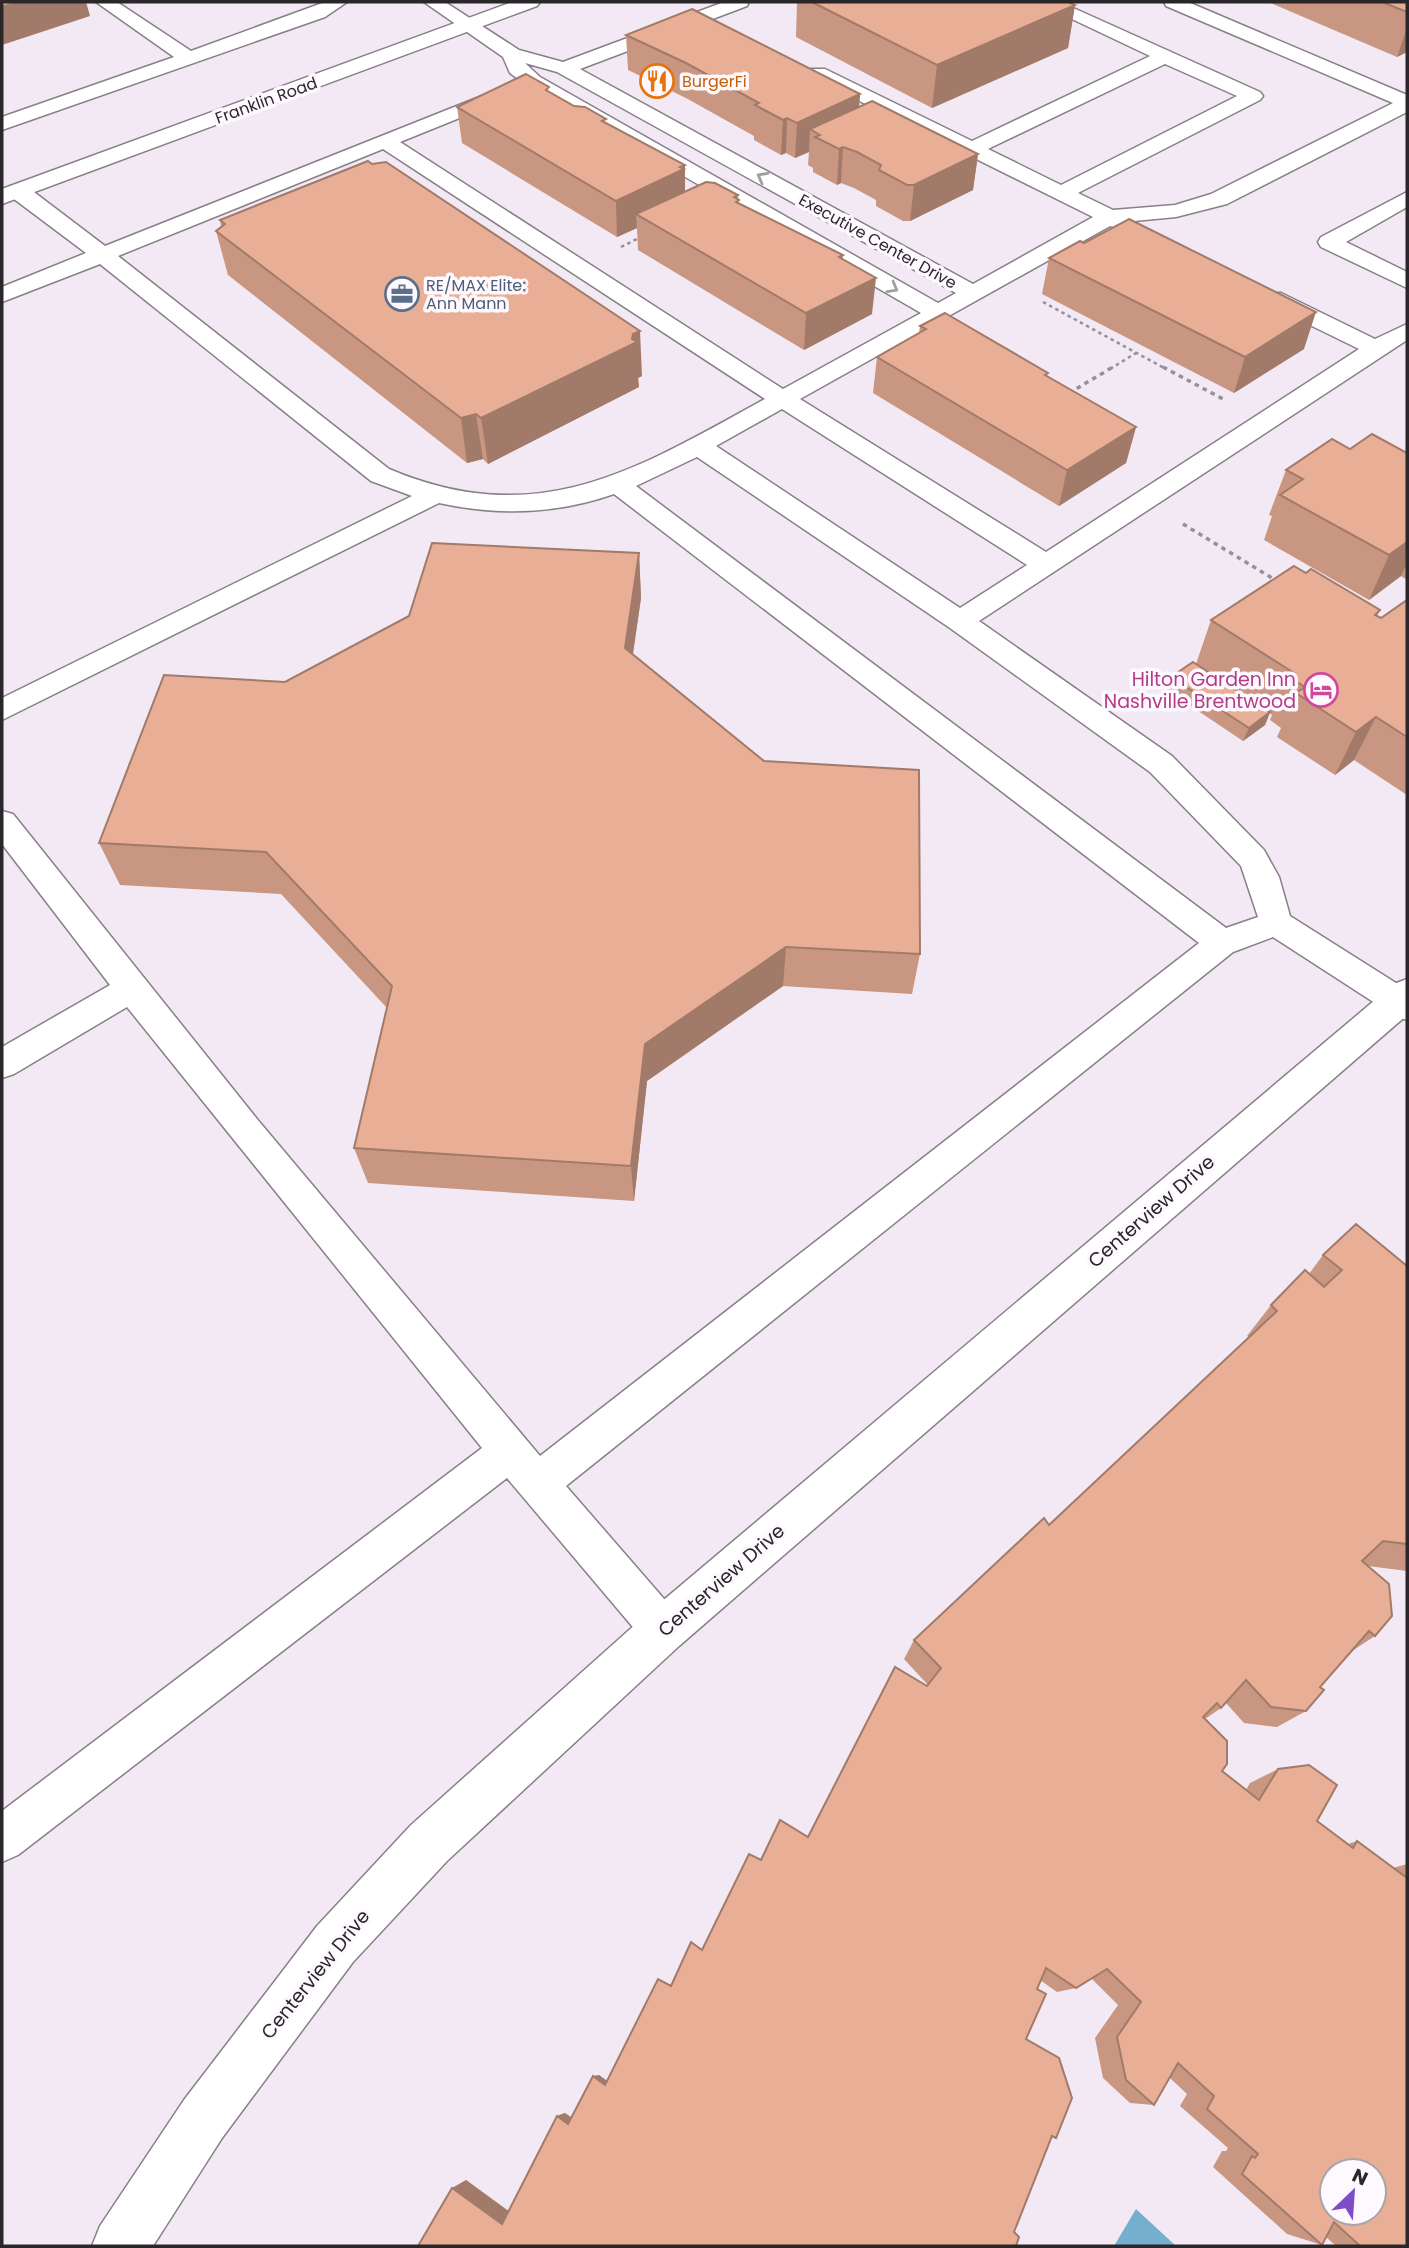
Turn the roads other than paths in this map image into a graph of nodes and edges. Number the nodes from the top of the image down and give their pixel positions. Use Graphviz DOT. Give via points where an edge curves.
graph roads {
  1 [pos="105,2"];
  2 [pos="338,2"];
  3 [pos="433,2"];
  4 [pos="530,2"];
  5 [pos="740,2"];
  6 [pos="1045,2"];
  7 [pos="1173,2"];
  8 [pos="702,16"];
  9 [pos="467,25"];
  10 [pos="727,29"];
  11 [pos="1166,56"];
  12 [pos="188,58"];
  13 [pos="802,66"];
  14 [pos="520,68"];
  15 [pos="564,68"];
  16 [pos="1407,103"];
  17 [pos="2,124"];
  18 [pos="384,141"];
  19 [pos="972,149"];
  20 [pos="1061,193"];
  21 [pos="10,194"];
  22 [pos="1407,198"];
  23 [pos="1110,217"];
  24 [pos="1146,235"];
  25 [pos="104,255"];
  26 [pos="1407,281"];
  27 [pos="1255,289"];
  28 [pos="972,292"];
  29 [pos="2,295"];
  30 [pos="936,312"];
  31 [pos="1407,331"];
  32 [pos="1376,348"];
  33 [pos="782,399"];
  34 [pos="698,446"];
  35 [pos="618,485"];
  36 [pos="437,494"];
  37 [pos="1047,565"];
  38 [pos="960,621"];
  39 [pos="2,710"];
  40 [pos="2,822"];
  41 [pos="1276,923"];
  42 [pos="1222,943"];
  43 [pos="131,989"];
  44 [pos="1404,1001"];
  45 [pos="2,1065"];
  46 [pos="509,1452"];
  47 [pos="537,1484"];
  48 [pos="663,1630"];
  49 [pos="2,1839"];
  50 [pos="120,2246"];
  1 -- 12 [label="lane"];
  2 -- 12 [label="lane"];
  3 -- 9 [label="lane, Executive Center Drive"];
  4 -- 9 [label="street, Franklin Road"];
  5 -- 8 [label="lane"];
  6 -- 11 [label="lane"];
  7 -- 16 [label="lane"];
  8 -- 10 [label="lane"];
  8 -- 15 [label="lane"];
  9 -- 14 [label="lane, Executive Center Drive"];
  9 -- 21 [label="street, Franklin Road"];
  11 -- 19 [label="lane"];
  11 -- 20 [label="lane" via="1254,96"];
  12 -- 17 [label="lane"];
  13 -- 19 [label="lane"];
  14 -- 15 [label="lane, Executive Center Drive" via="542,60"];
  14 -- 18 [label="lane"];
  14 -- 30 [label="lane, Executive Center Drive, one-way"];
  28 -- 15 [label="lane, Executive Center Drive, one-way"];
  16 -- 23 [label="lane" via="1219,199 1176,211"];
  18 -- 25 [label="lane"];
  18 -- 33 [label="lane"];
  19 -- 20 [label="lane"];
  20 -- 23 [label="lane"];
  21 -- 25 [label="lane"];
  22 -- 26 [label="lane" via="1329,242"];
  23 -- 24 [label="lane"];
  23 -- 28 [label="lane"];
  25 -- 29 [label="lane"];
  25 -- 36 [label="lane" via="380,475"];
  27 -- 32 [label="lane"];
  28 -- 30 [label="lane, Executive Center Drive"];
  30 -- 33 [label="lane"];
  31 -- 32 [label="lane"];
  32 -- 37 [label="lane"];
  33 -- 34 [label="lane"];
  33 -- 37 [label="lane"];
  34 -- 35 [label="lane"];
  34 -- 38 [label="lane"];
  35 -- 36 [label="lane" via="541,502 476,501"];
  35 -- 42 [label="lane"];
  36 -- 39 [label="lane"];
  37 -- 38 [label="lane"];
  38 -- 41 [label="lane" via="1161,764 1253,858"];
  40 -- 43 [label="lane"];
  41 -- 42 [label="lane"];
  41 -- 44 [label="lane"];
  42 -- 47 [label="lane"];
  43 -- 45 [label="lane"];
  43 -- 46 [label="lane"];
  44 -- 48 [label="street, Centerview Drive"];
  46 -- 47 [label="lane"];
  46 -- 49 [label="lane"];
  47 -- 48 [label="lane"];
  48 -- 50 [label="street, Centerview Drive" via="429,1843 335,1944 203,2119"];
}
